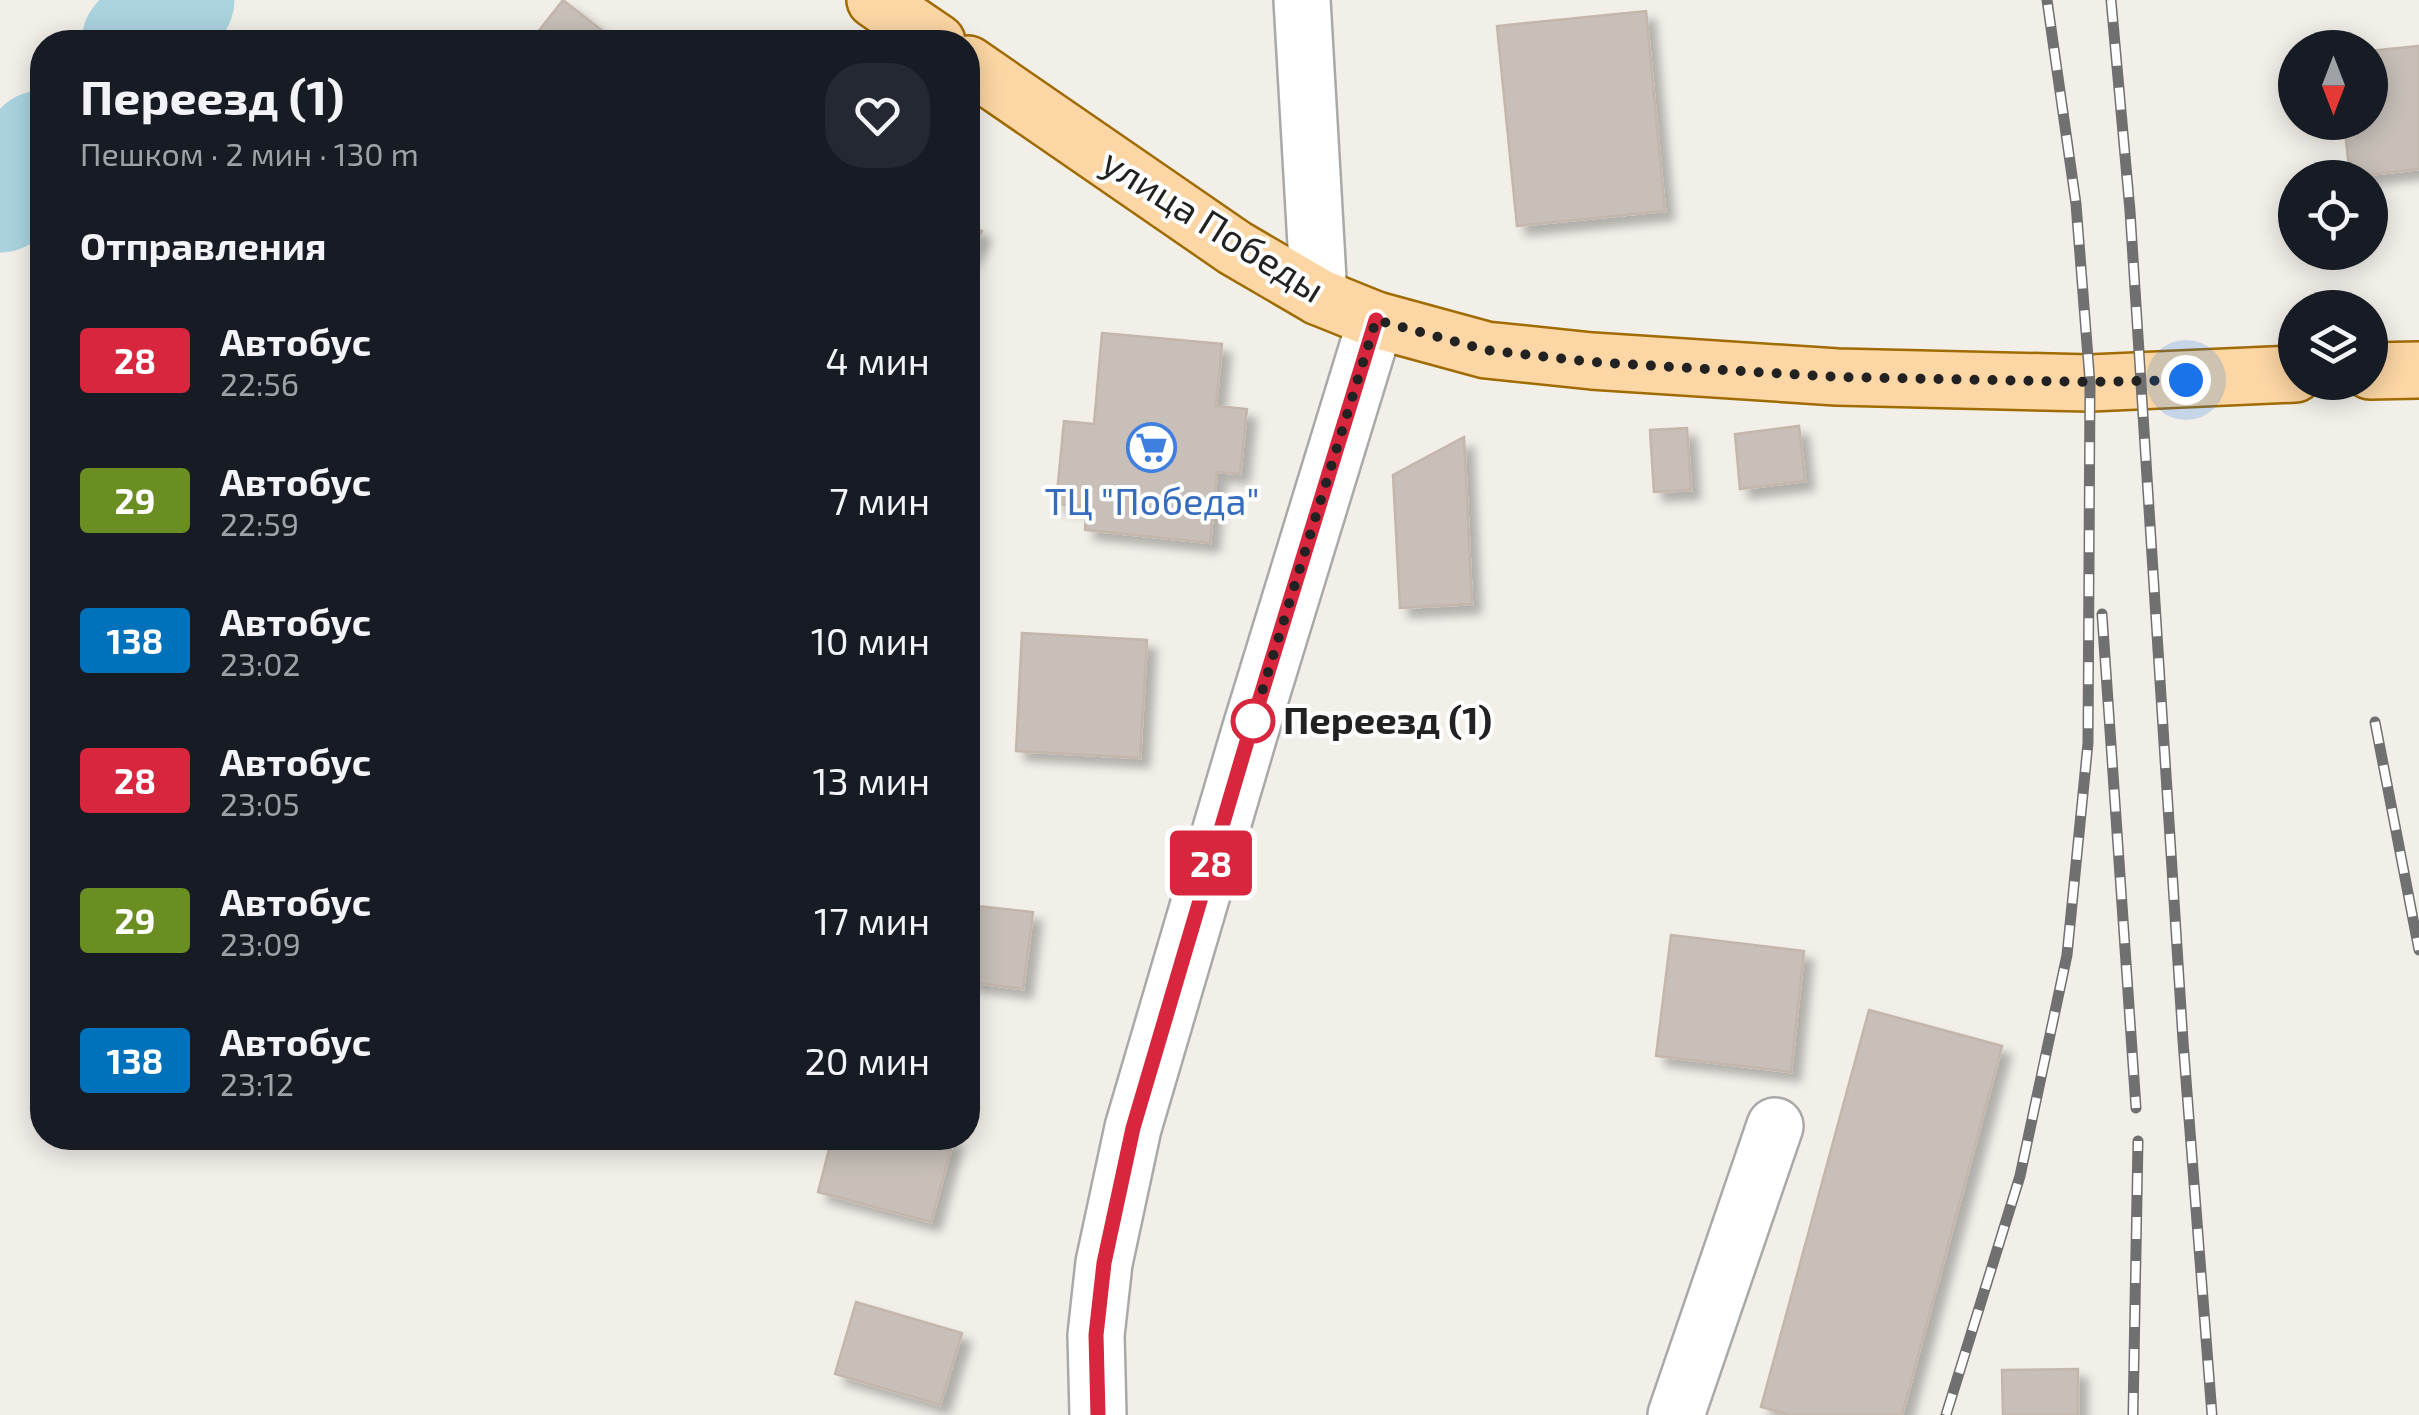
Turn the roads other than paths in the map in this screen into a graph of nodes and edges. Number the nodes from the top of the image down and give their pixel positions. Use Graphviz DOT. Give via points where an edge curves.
graph roads {
  1 [pos="875,0"];
  2 [pos="1302,0"];
  3 [pos="919,30"];
  4 [pos="980,72"];
  5 [pos="1319,297"];
  6 [pos="1376,320"];
  7 [pos="2419,370"];
  8 [pos="2388,371"];
  9 [pos="2278,375"];
  10 [pos="1774,1126"];
  11 [pos="1098,1415"];
  12 [pos="1676,1415"];
  1 -- 3 [label="main road"];
  2 -- 5 [label="street"];
  4 -- 5 [label="main road, улица Победы" via="1235,248"];
  5 -- 6 [label="main road, улица Победы"];
  6 -- 9 [label="main road, улица Победы" via="1486,350 1838,377 2090,382"];
  6 -- 11 [label="street" via="1133,1128 1104,1263 1096,1335"];
  7 -- 8 [label="main road"];
  10 -- 12 [label="street"];
}
